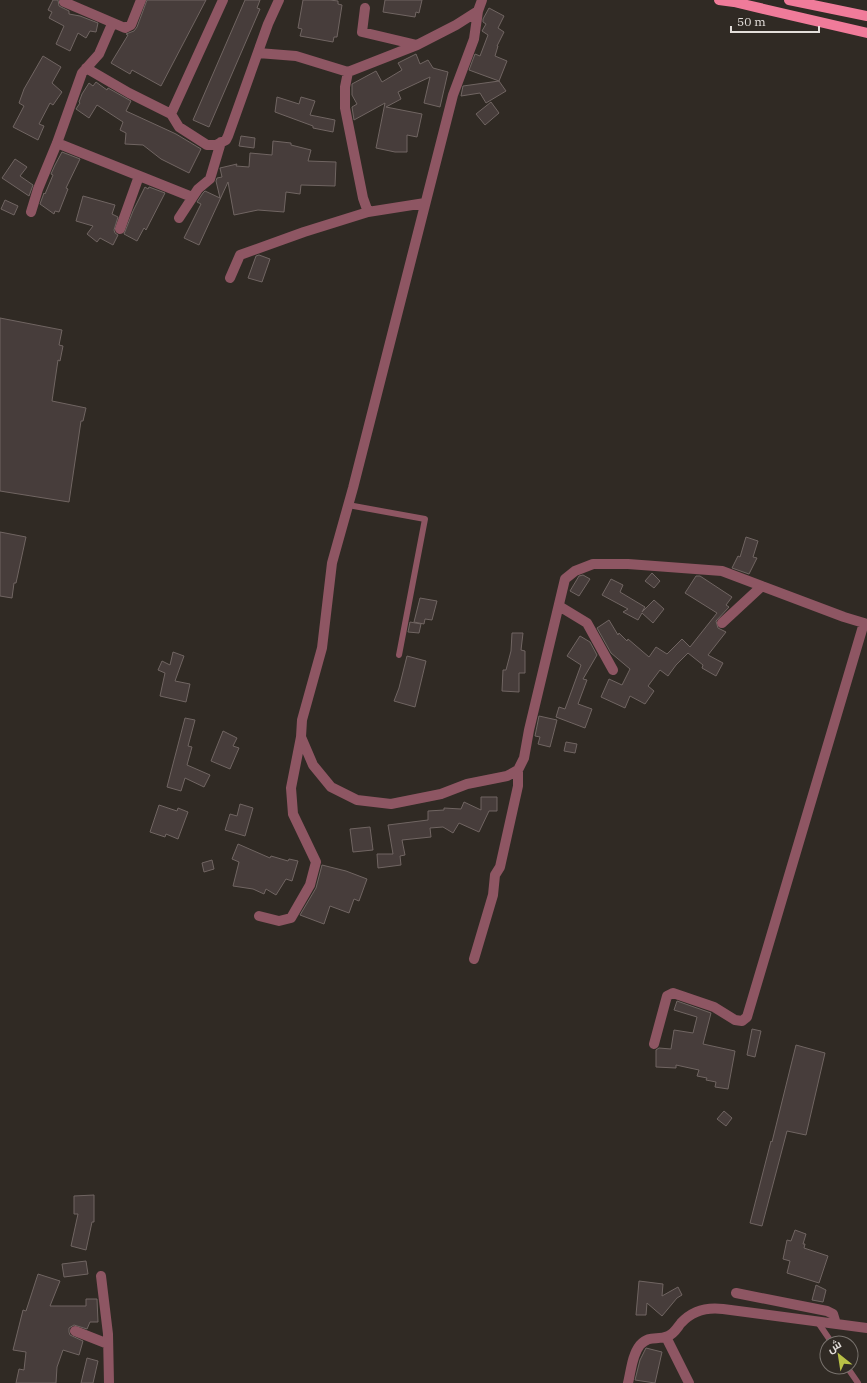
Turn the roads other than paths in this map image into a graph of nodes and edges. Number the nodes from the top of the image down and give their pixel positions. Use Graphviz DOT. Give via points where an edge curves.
graph roads {
  1 [pos="140,0"];
  2 [pos="223,0"];
  3 [pos="279,0"];
  4 [pos="482,0"];
  5 [pos="719,0"];
  6 [pos="789,0"];
  7 [pos="70,2"];
  8 [pos="365,8"];
  9 [pos="478,11"];
  10 [pos="867,16"];
  11 [pos="112,24"];
  12 [pos="867,32"];
  13 [pos="418,45"];
  14 [pos="258,53"];
  15 [pos="86,68"];
  16 [pos="348,72"];
  17 [pos="171,114"];
  18 [pos="221,142"];
  19 [pos="57,143"];
  20 [pos="139,176"];
  21 [pos="192,197"];
  22 [pos="425,203"];
  23 [pos="31,212"];
  24 [pos="368,212"];
  25 [pos="179,218"];
  26 [pos="120,229"];
  27 [pos="230,278"];
  28 [pos="348,505"];
  29 [pos="762,586"];
  30 [pos="559,606"];
  31 [pos="722,623"];
  32 [pos="865,624"];
  33 [pos="399,655"];
  34 [pos="613,670"];
  35 [pos="300,737"];
  36 [pos="518,770"];
  37 [pos="259,916"];
  38 [pos="474,959"];
  39 [pos="654,1044"];
  40 [pos="101,1276"];
  41 [pos="736,1293"];
  42 [pos="817,1321"];
  43 [pos="836,1324"];
  44 [pos="867,1328"];
  45 [pos="75,1331"];
  46 [pos="827,1335"];
  47 [pos="666,1337"];
  48 [pos="108,1344"];
  49 [pos="109,1383"];
  50 [pos="628,1383"];
  51 [pos="689,1383"];
  1 -- 11 [label="street" via="129,26 123,28"];
  2 -- 17 [label="street"];
  3 -- 14 [label="street"];
  4 -- 9 [label="street"];
  5 -- 12 [label="main road"];
  6 -- 10 [label="main road"];
  7 -- 11 [label="street"];
  8 -- 13 [label="street" via="362,32"];
  9 -- 13 [label="street"];
  9 -- 22 [label="street" via="474,39 453,95"];
  11 -- 15 [label="street" via="99,54"];
  13 -- 16 [label="street"];
  14 -- 16 [label="street" via="296,56"];
  14 -- 18 [label="street" via="228,136"];
  15 -- 17 [label="street"];
  15 -- 19 [label="street"];
  16 -- 24 [label="street" via="345,108"];
  17 -- 18 [label="street" via="179,127 207,145"];
  18 -- 21 [label="street" via="210,179"];
  19 -- 20 [label="street"];
  19 -- 23 [label="street"];
  20 -- 21 [label="street"];
  20 -- 26 [label="street"];
  21 -- 25 [label="street"];
  22 -- 24 [label="street"];
  22 -- 28 [label="street"];
  24 -- 27 [label="street" via="240,255"];
  28 -- 33 [label="lane" via="425,519"];
  28 -- 35 [label="street" via="332,563 322,648 302,720"];
  29 -- 30 [label="street" via="722,571 593,564 575,571 565,579"];
  29 -- 31 [label="street"];
  29 -- 32 [label="street"];
  30 -- 34 [label="street" via="587,623"];
  30 -- 36 [label="street" via="528,730 524,758"];
  32 -- 39 [label="street" via="747,1017 742,1021 735,1020 714,1007 673,993 667,996"];
  35 -- 36 [label="street" via="313,765 331,787 357,800 391,804 441,794 467,784 507,776"];
  35 -- 37 [label="street" via="291,788 292,814 316,862 310,885 291,918 279,921"];
  36 -- 38 [label="street" via="518,786 502,859 495,875 493,894"];
  40 -- 48 [label="street"];
  41 -- 43 [label="street" via="827,1311 833,1314"];
  42 -- 43 [label="street"];
  42 -- 46 [label="lane"];
  42 -- 47 [label="street" via="715,1308 693,1314 681,1323 674,1333"];
  43 -- 44 [label="street"];
  45 -- 48 [label="street"];
  47 -- 50 [label="street" via="651,1338 640,1345 634,1355"];
  47 -- 51 [label="street"];
  48 -- 49 [label="street"];
}
